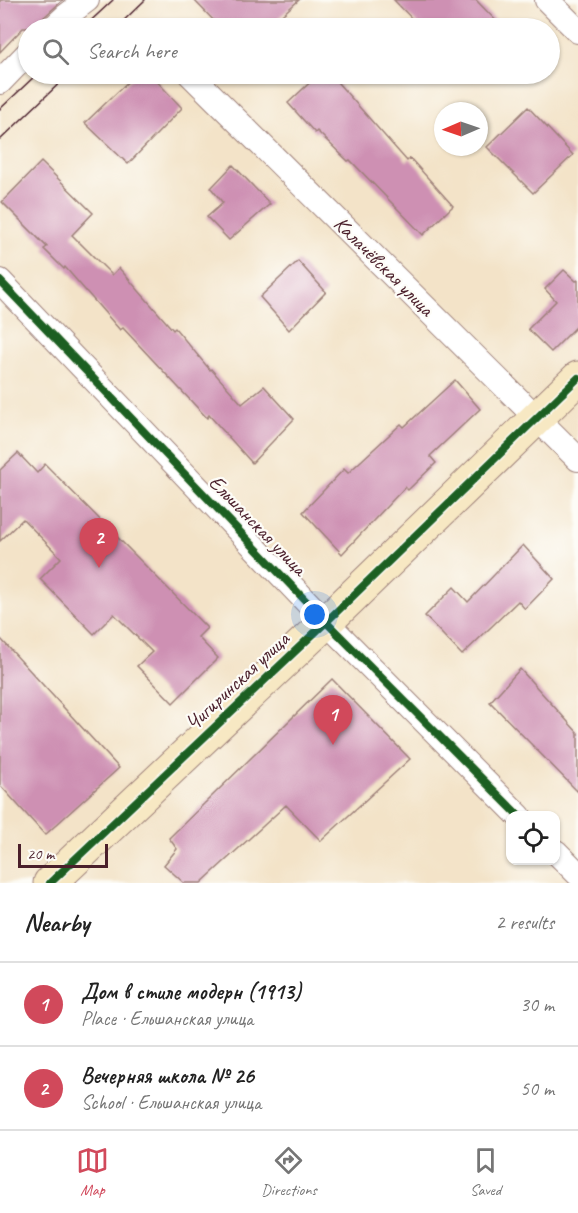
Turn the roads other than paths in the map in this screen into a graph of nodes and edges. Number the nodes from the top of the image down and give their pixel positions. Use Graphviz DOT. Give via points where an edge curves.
graph roads {
  1 [pos="87,0"];
  2 [pos="547,0"];
  3 [pos="64,18"];
  4 [pos="578,31"];
  5 [pos="18,63"];
  6 [pos="0,82"];
  7 [pos="200,84"];
  8 [pos="0,281"];
  9 [pos="578,378"];
  10 [pos="537,418"];
  11 [pos="578,459"];
  12 [pos="326,622"];
  13 [pos="514,811"];
  14 [pos="560,857"];
  15 [pos="578,874"];
  16 [pos="50,883"];
  1 -- 3 [label="street"];
  2 -- 4 [label="street"];
  5 -- 6 [label="street"];
  7 -- 10 [label="street, Калачёвская улица"];
  8 -- 12 [label="street, Ельшанская улица"];
  9 -- 10 [label="street, Чигиринская улица"];
  10 -- 11 [label="street, Калачёвская улица"];
  10 -- 12 [label="street, Чигиринская улица"];
  12 -- 13 [label="street, Ельшанская улица"];
  12 -- 16 [label="street, Чигиринская улица"];
  14 -- 15 [label="street"];
}
